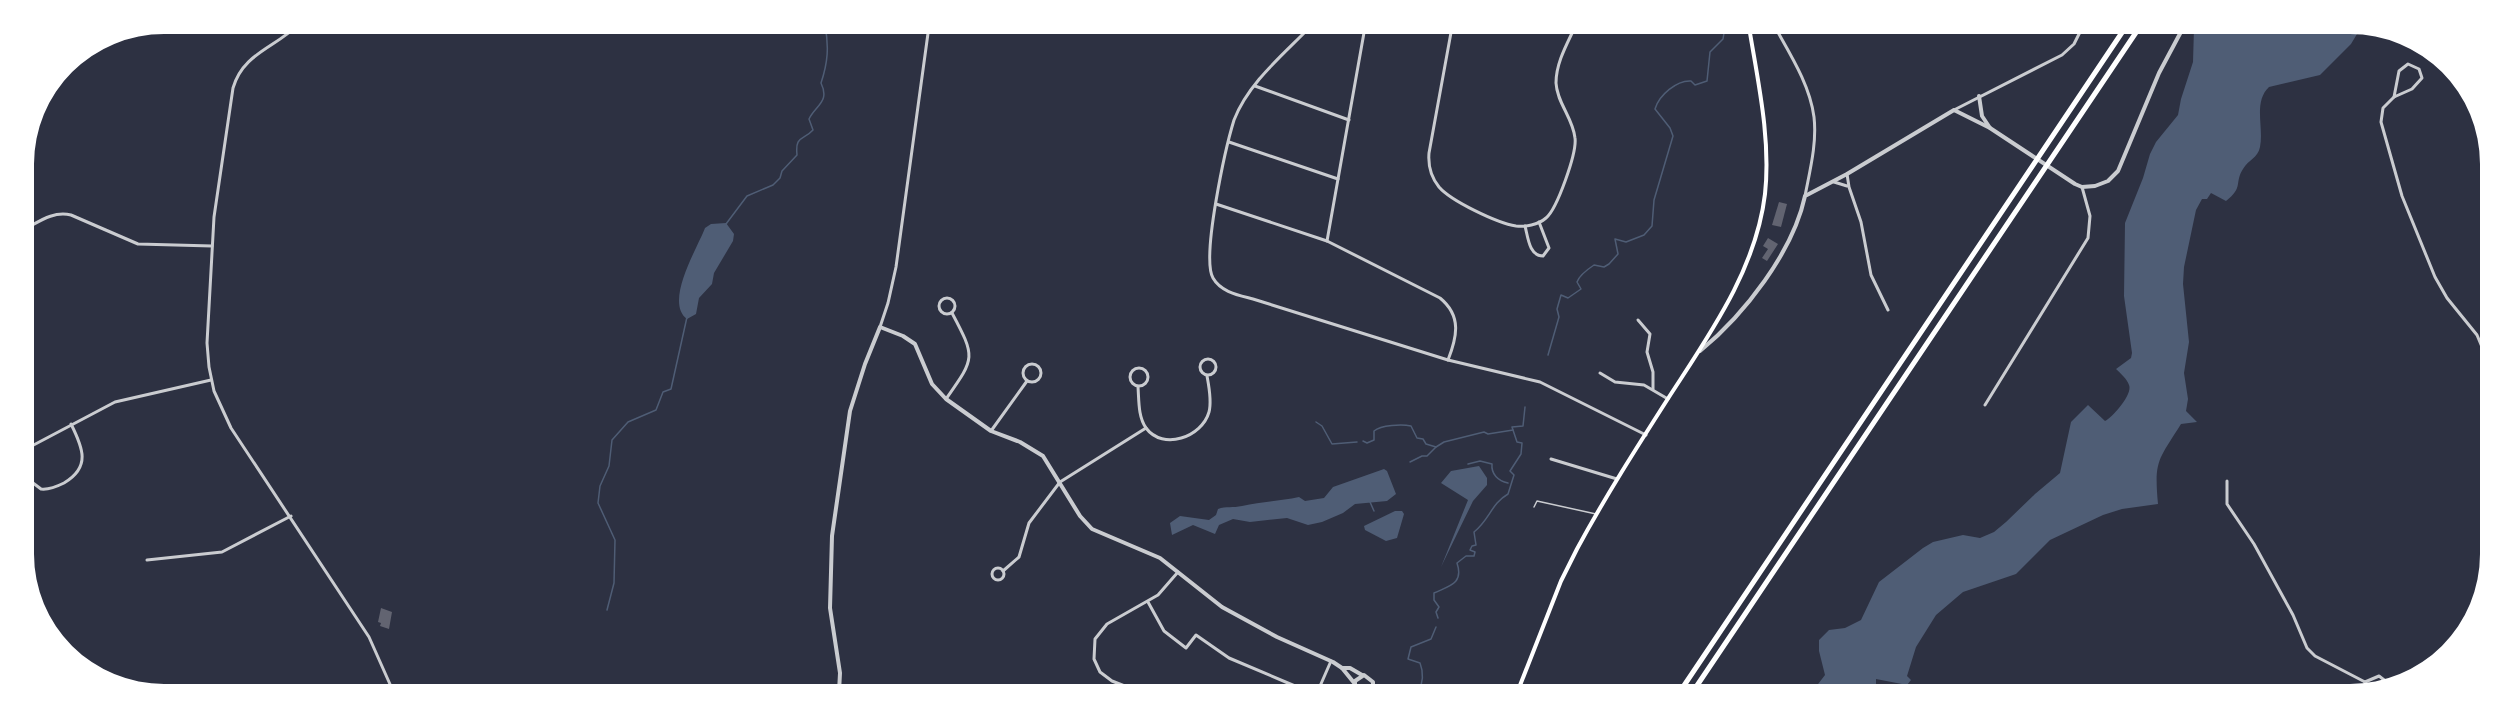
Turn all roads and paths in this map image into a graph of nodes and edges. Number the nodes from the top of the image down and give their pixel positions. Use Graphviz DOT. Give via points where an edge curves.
graph roads {
  1 [pos="287,34"];
  2 [pos="928,34"];
  3 [pos="1303,34"];
  4 [pos="1364,34"];
  5 [pos="1451,34"];
  6 [pos="1572,34"];
  7 [pos="1750,34"];
  8 [pos="1779,34"];
  9 [pos="2079,34"];
  10 [pos="2121,34"];
  11 [pos="2135,34"];
  12 [pos="2180,34"];
  13 [pos="1254,86"];
  14 [pos="1979,96"];
  15 [pos="2394,97"];
  16 [pos="1954,110"];
  17 [pos="1349,120"];
  18 [pos="1990,128"];
  19 [pos="1229,142"];
  20 [pos="1847,174"];
  21 [pos="1338,179"];
  22 [pos="1834,182"];
  23 [pos="1849,187"];
  24 [pos="2082,187"];
  25 [pos="1805,196"];
  26 [pos="1216,204"];
  27 [pos="1539,222"];
  28 [pos="35,224"];
  29 [pos="1525,226"];
  30 [pos="1328,242"];
  31 [pos="212,246"];
  32 [pos="1888,310"];
  33 [pos="952,313"];
  34 [pos="1638,320"];
  35 [pos="880,327"];
  36 [pos="2480,343"];
  37 [pos="1697,354"];
  38 [pos="1448,360"];
  39 [pos="1600,373"];
  40 [pos="1207,376"];
  41 [pos="211,380"];
  42 [pos="1027,381"];
  43 [pos="1138,387"];
  44 [pos="1653,389"];
  45 [pos="946,399"];
  46 [pos="1668,399"];
  47 [pos="1985,405"];
  48 [pos="71,424"];
  49 [pos="1146,429"];
  50 [pos="991,431"];
  51 [pos="1646,435"];
  52 [pos="34,444"];
  53 [pos="1551,459"];
  54 [pos="1619,480"];
  55 [pos="2227,481"];
  56 [pos="1060,482"];
  57 [pos="34,484"];
  58 [pos="1534,507"];
  59 [pos="1597,515"];
  60 [pos="291,516"];
  61 [pos="147,560"];
  62 [pos="1003,571"];
  63 [pos="1178,572"];
  64 [pos="1148,602"];
  65 [pos="1331,661"];
  66 [pos="1342,668"];
  67 [pos="1363,675"];
  68 [pos="2384,680"];
  69 [pos="2365,682"];
  70 [pos="390,684"];
  71 [pos="839,684"];
  72 [pos="1123,684"];
  73 [pos="1290,684"];
  74 [pos="1321,684"];
  75 [pos="1353,684"];
  76 [pos="1354,684"];
  77 [pos="1372,684"];
  78 [pos="1521,684"];
  79 [pos="1685,684"];
  80 [pos="1698,684"];
  1 -- 31 [label="street" via="252,57 236,78"];
  2 -- 35 [label="street" via="896,267"];
  3 -- 13 [label="street"];
  4 -- 17 [label="street"];
  5 -- 29 [label="street" via="1429,153 1430,171 1438,186 1452,197 1502,222"];
  6 -- 27 [label="street" via="1560,61 1556,85 1575,137 1575,148 1557,200 1549,215"];
  7 -- 37 [label="main road" via="1766,152 1763,207 1743,271"];
  8 -- 25 [label="street" via="1803,81 1814,118"];
  9 -- 14 [label="street" via="2062,55"];
  10 -- 79 [label="highway"];
  11 -- 80 [label="highway"];
  12 -- 24 [label="street" via="2118,171 2101,184"];
  13 -- 17 [label="street"];
  13 -- 19 [label="street" via="1238,110"];
  14 -- 16 [label="street"];
  14 -- 18 [label="street" via="1982,116"];
  15 -- 15 [label="street" via="2421,81 2423,74 2419,69 2408,64 2402,67"];
  15 -- 36 [label="street" via="2383,108 2381,122 2415,231 2440,288"];
  16 -- 18 [label="street"];
  16 -- 20 [label="street"];
  17 -- 21 [label="street"];
  18 -- 24 [label="street"];
  19 -- 21 [label="street"];
  19 -- 26 [label="street"];
  20 -- 22 [label="street"];
  20 -- 23 [label="street"];
  21 -- 30 [label="street"];
  22 -- 23 [label="street"];
  22 -- 25 [label="street"];
  23 -- 32 [label="street" via="1861,222 1871,274"];
  24 -- 47 [label="street" via="2090,216 2088,238"];
  25 -- 37 [label="street" via="1774,266 1717,337"];
  26 -- 30 [label="street"];
  26 -- 38 [label="street" via="1209,261 1220,287"];
  27 -- 29 [label="street"];
  27 -- 29 [label="street" via="1549,248 1543,256 1533,252"];
  28 -- 31 [label="street" via="66,214 138,244"];
  30 -- 38 [label="street" via="1445,302 1456,325"];
  31 -- 41 [label="street" via="207,343"];
  33 -- 33 [label="street" via="953,300 942,298 940,310"];
  33 -- 45 [label="street" via="967,341 970,358"];
  34 -- 44 [label="street" via="1650,334 1647,352"];
  35 -- 45 [label="street" via="915,344 932,384"];
  35 -- 71 [label="street" via="850,411 832,536 829,592"];
  37 -- 46 [label="main road"];
  38 -- 51 [label="street" via="1540,382"];
  39 -- 44 [label="street" via="1615,382"];
  40 -- 40 [label="street" via="1216,367 1207,359 1199,368"];
  40 -- 49 [label="street" via="1210,408 1197,431 1170,439"];
  41 -- 48 [label="street" via="115,402"];
  41 -- 60 [label="street" via="231,428"];
  42 -- 42 [label="street" via="1039,378 1037,366 1024,369"];
  42 -- 50 [label="street"];
  43 -- 43 [label="street" via="1148,377 1138,368 1129,376 1132,385"];
  43 -- 49 [label="street"];
  44 -- 46 [label="street"];
  45 -- 50 [label="street"];
  46 -- 51 [label="main road"];
  48 -- 52 [label="street"];
  48 -- 57 [label="street" via="83,458 74,475 58,486 41,489"];
  49 -- 56 [label="street"];
  50 -- 56 [label="street" via="1039,452"];
  51 -- 54 [label="main road"];
  53 -- 54 [label="street"];
  54 -- 59 [label="main road"];
  55 -- 69 [label="street" via="2227,504 2254,544 2307,648"];
  56 -- 62 [label="street" via="1027,527 1019,557"];
  56 -- 63 [label="street" via="1092,529 1153,554"];
  58 -- 59 [label="lane" via="1537,501"];
  59 -- 78 [label="main road" via="1561,581"];
  60 -- 61 [label="street" via="222,552"];
  60 -- 70 [label="street" via="369,637"];
  62 -- 62 [label="street" via="995,568 993,577 1002,579"];
  63 -- 64 [label="street"];
  63 -- 65 [label="street" via="1247,622"];
  64 -- 72 [label="street" via="1103,627 1097,635 1093,649 1095,664 1104,675"];
  64 -- 73 [label="street" via="1164,631 1186,648 1196,634 1224,655"];
  65 -- 66 [label="street"];
  65 -- 74 [label="street"];
  66 -- 67 [label="street"];
  66 -- 75 [label="street"];
  67 -- 76 [label="street"];
  67 -- 77 [label="street"];
  68 -- 69 [label="street" via="2379,676"];
}
